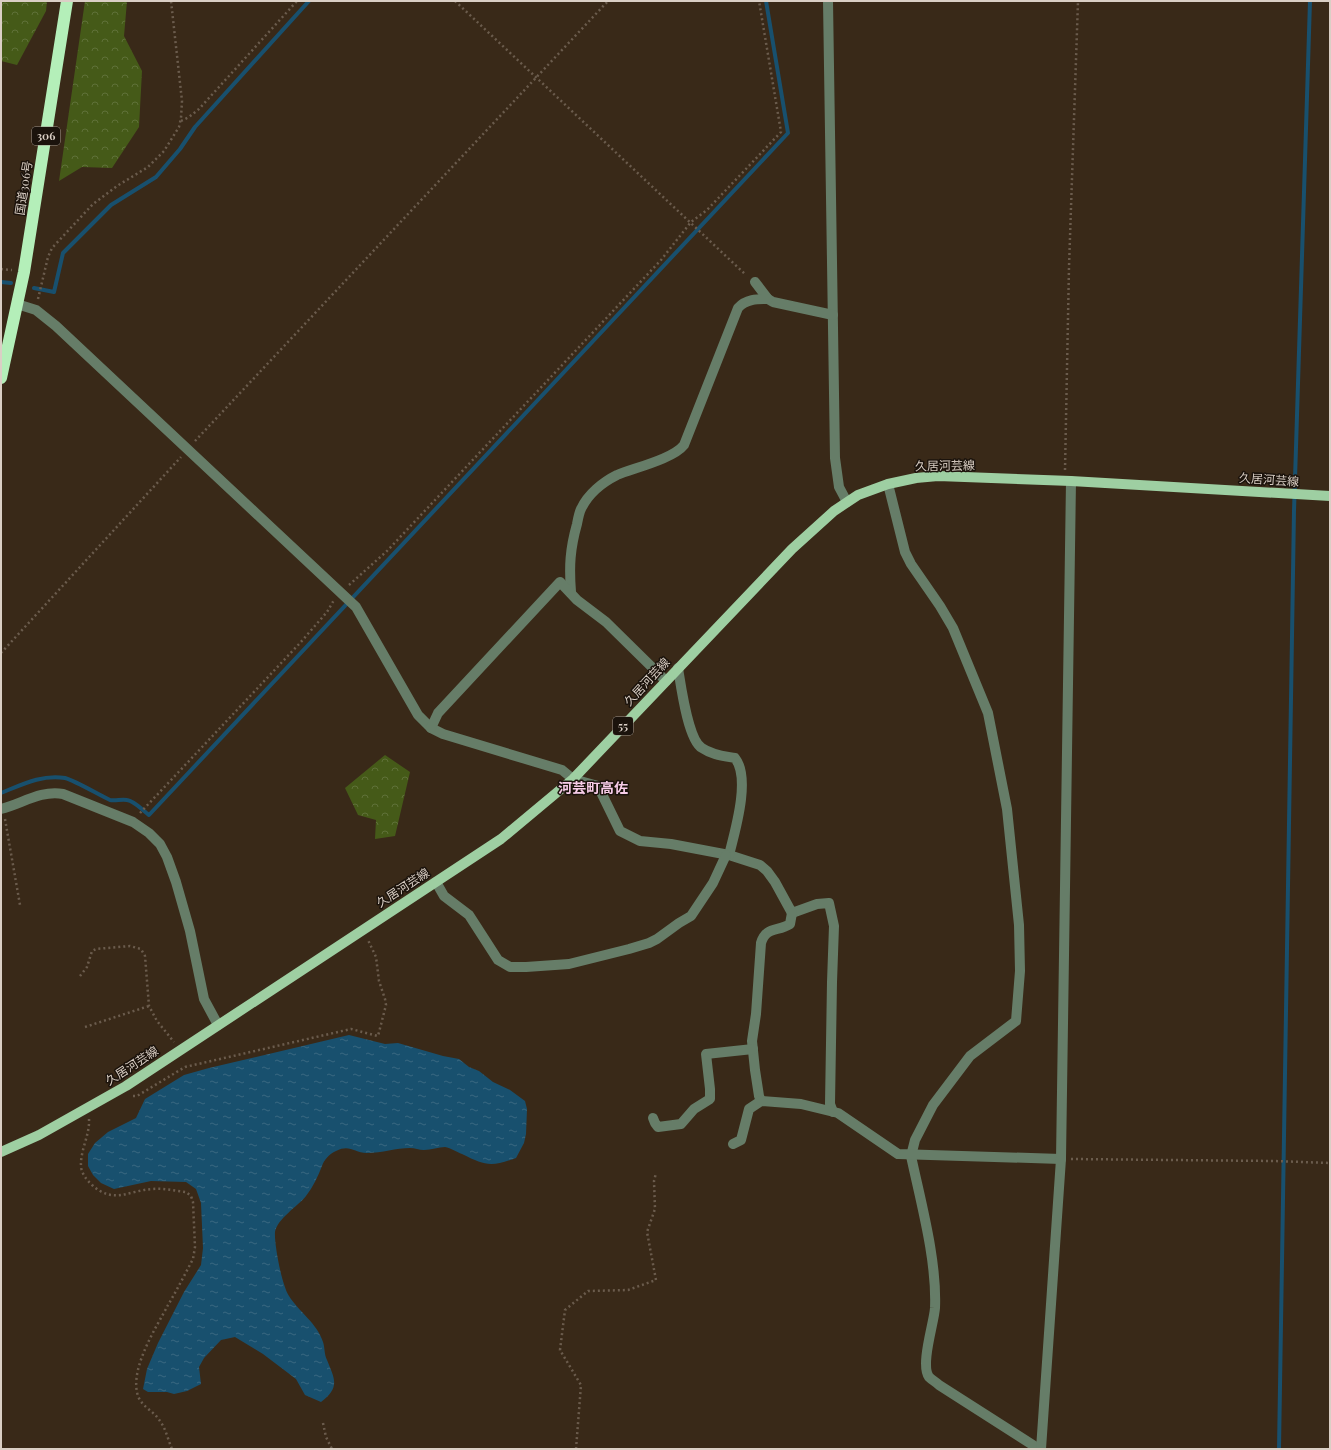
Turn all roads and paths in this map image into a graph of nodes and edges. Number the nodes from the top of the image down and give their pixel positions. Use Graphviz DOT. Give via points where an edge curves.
graph roads {
  1 [pos="67,1"];
  2 [pos="171,1"];
  3 [pos="297,1"];
  4 [pos="455,1"];
  5 [pos="608,1"];
  6 [pos="759,1"];
  7 [pos="828,1"];
  8 [pos="1078,1"];
  9 [pos="536,77"];
  10 [pos="180,121"];
  11 [pos="691,222"];
  12 [pos="754,282"];
  13 [pos="39,298"];
  14 [pos="768,299"];
  15 [pos="17,304"];
  16 [pos="833,315"];
  17 [pos="1,378"];
  18 [pos="187,450"];
  19 [pos="1068,481"];
  20 [pos="888,484"];
  21 [pos="1330,496"];
  22 [pos="847,502"];
  23 [pos="571,592"];
  24 [pos="346,598"];
  25 [pos="1,653"];
  26 [pos="678,668"];
  27 [pos="666,681"];
  28 [pos="432,728"];
  29 [pos="573,779"];
  30 [pos="2,809"];
  31 [pos="138,816"];
  32 [pos="728,855"];
  33 [pos="436,882"];
  34 [pos="20,905"];
  35 [pos="792,913"];
  36 [pos="362,930"];
  37 [pos="80,976"];
  38 [pos="149,1006"];
  39 [pos="218,1025"];
  40 [pos="85,1027"];
  41 [pos="753,1049"];
  42 [pos="181,1050"];
  43 [pos="126,1086"];
  44 [pos="761,1101"];
  45 [pos="85,1109"];
  46 [pos="833,1112"];
  47 [pos="653,1118"];
  48 [pos="733,1144"];
  49 [pos="1,1152"];
  50 [pos="911,1156"];
  51 [pos="1061,1159"];
  52 [pos="1330,1163"];
  53 [pos="656,1173"];
  54 [pos="322,1423"];
  55 [pos="172,1449"];
  56 [pos="332,1449"];
  57 [pos="576,1449"];
  58 [pos="1040,1449"];
  1 -- 15 [label="highway, 国道306号 / 306" via="33,221"];
  2 -- 10 [label="path" via="182,101"];
  3 -- 10 [label="path" via="199,109"];
  4 -- 9 [label="path"];
  5 -- 9 [label="path"];
  6 -- 11 [label="path" via="781,132 707,210"];
  7 -- 16 [label="street"];
  8 -- 19 [label="path" via="1069,260"];
  9 -- 11 [label="path"];
  9 -- 18 [label="path"];
  10 -- 13 [label="path" via="164,151 148,167 93,204 56,242 48,257"];
  11 -- 12 [label="path"];
  11 -- 24 [label="path" via="661,260 363,574"];
  12 -- 14 [label="street"];
  14 -- 16 [label="street"];
  14 -- 23 [label="street" via="753,300 738,308 680,450 611,478 589,496 581,509 572,544"];
  15 -- 17 [label="highway, 国道306号 / 306"];
  15 -- 18 [label="street" via="36,310 56,326"];
  16 -- 22 [label="street" via="836,458 839,487"];
  18 -- 24 [label="street"];
  18 -- 25 [label="path"];
  19 -- 20 [label="main road, 久居河芸線 / 55" via="938,476"];
  19 -- 21 [label="main road, 久居河芸線 / 55"];
  19 -- 51 [label="street"];
  20 -- 22 [label="main road, 久居河芸線 / 55"];
  20 -- 50 [label="street" via="910,564 953,628 988,713 1007,809 1019,925 1020,971 1016,1021 970,1056 933,1105 915,1140"];
  22 -- 26 [label="main road, 久居河芸線 / 55" via="792,549"];
  23 -- 27 [label="street" via="577,600 606,622"];
  23 -- 28 [label="street" via="560,582 438,713"];
  24 -- 28 [label="street" via="356,607 418,715"];
  24 -- 31 [label="path" via="327,612"];
  26 -- 27 [label="main road, 久居河芸線 / 55"];
  26 -- 32 [label="street" via="690,728 696,743 701,748 720,756 735,758 741,769 741,806"];
  27 -- 29 [label="main road, 久居河芸線 / 55"];
  28 -- 29 [label="street" via="443,734 562,770"];
  29 -- 32 [label="street" via="598,786 620,831 640,841"];
  29 -- 33 [label="main road, 久居河芸線 / 55" via="501,839"];
  30 -- 34 [label="path"];
  30 -- 39 [label="street" via="43,793 62,794 133,822 160,844 168,857 190,931 204,999"];
  32 -- 33 [label="street" via="691,916 649,943 569,964 510,967 498,960 469,915 444,896"];
  32 -- 35 [label="street" via="764,868"];
  33 -- 36 [label="main road, 久居河芸線 / 55"];
  35 -- 41 [label="street" via="790,924 763,936"];
  35 -- 46 [label="street" via="829,902 834,926 830,1104"];
  36 -- 39 [label="main road, 久居河芸線 / 55"];
  36 -- 43 [label="path" via="376,957 386,1005 378,1036 351,1029 185,1067 137,1096 132,1096"];
  37 -- 38 [label="path" via="87,967 92,951 137,947 145,956"];
  38 -- 40 [label="path"];
  38 -- 42 [label="path" via="157,1021"];
  39 -- 42 [label="main road, 久居河芸線 / 55"];
  41 -- 44 [label="street"];
  41 -- 47 [label="street" via="706,1054 710,1100 694,1109 682,1124 658,1127"];
  42 -- 43 [label="main road, 久居河芸線 / 55"];
  43 -- 45 [label="main road, 久居河芸線 / 55"];
  44 -- 46 [label="street" via="800,1104"];
  44 -- 48 [label="street" via="749,1109 741,1140"];
  45 -- 49 [label="main road, 久居河芸線 / 55" via="39,1135"];
  45 -- 55 [label="path" via="90,1118 90,1127 81,1166 83,1174 94,1187 118,1196 153,1189 186,1192 193,1202 193,1259 144,1353 137,1379 139,1398 161,1422"];
  46 -- 50 [label="street" via="898,1154"];
  50 -- 51 [label="street"];
  50 -- 58 [label="street" via="934,1284 935,1308 926,1360 929,1377"];
  51 -- 52 [label="path"];
  51 -- 58 [label="street"];
  53 -- 57 [label="path" via="655,1209 648,1232 656,1280 628,1290 588,1292 565,1310 560,1350 581,1385"];
  54 -- 56 [label="path"];
}
